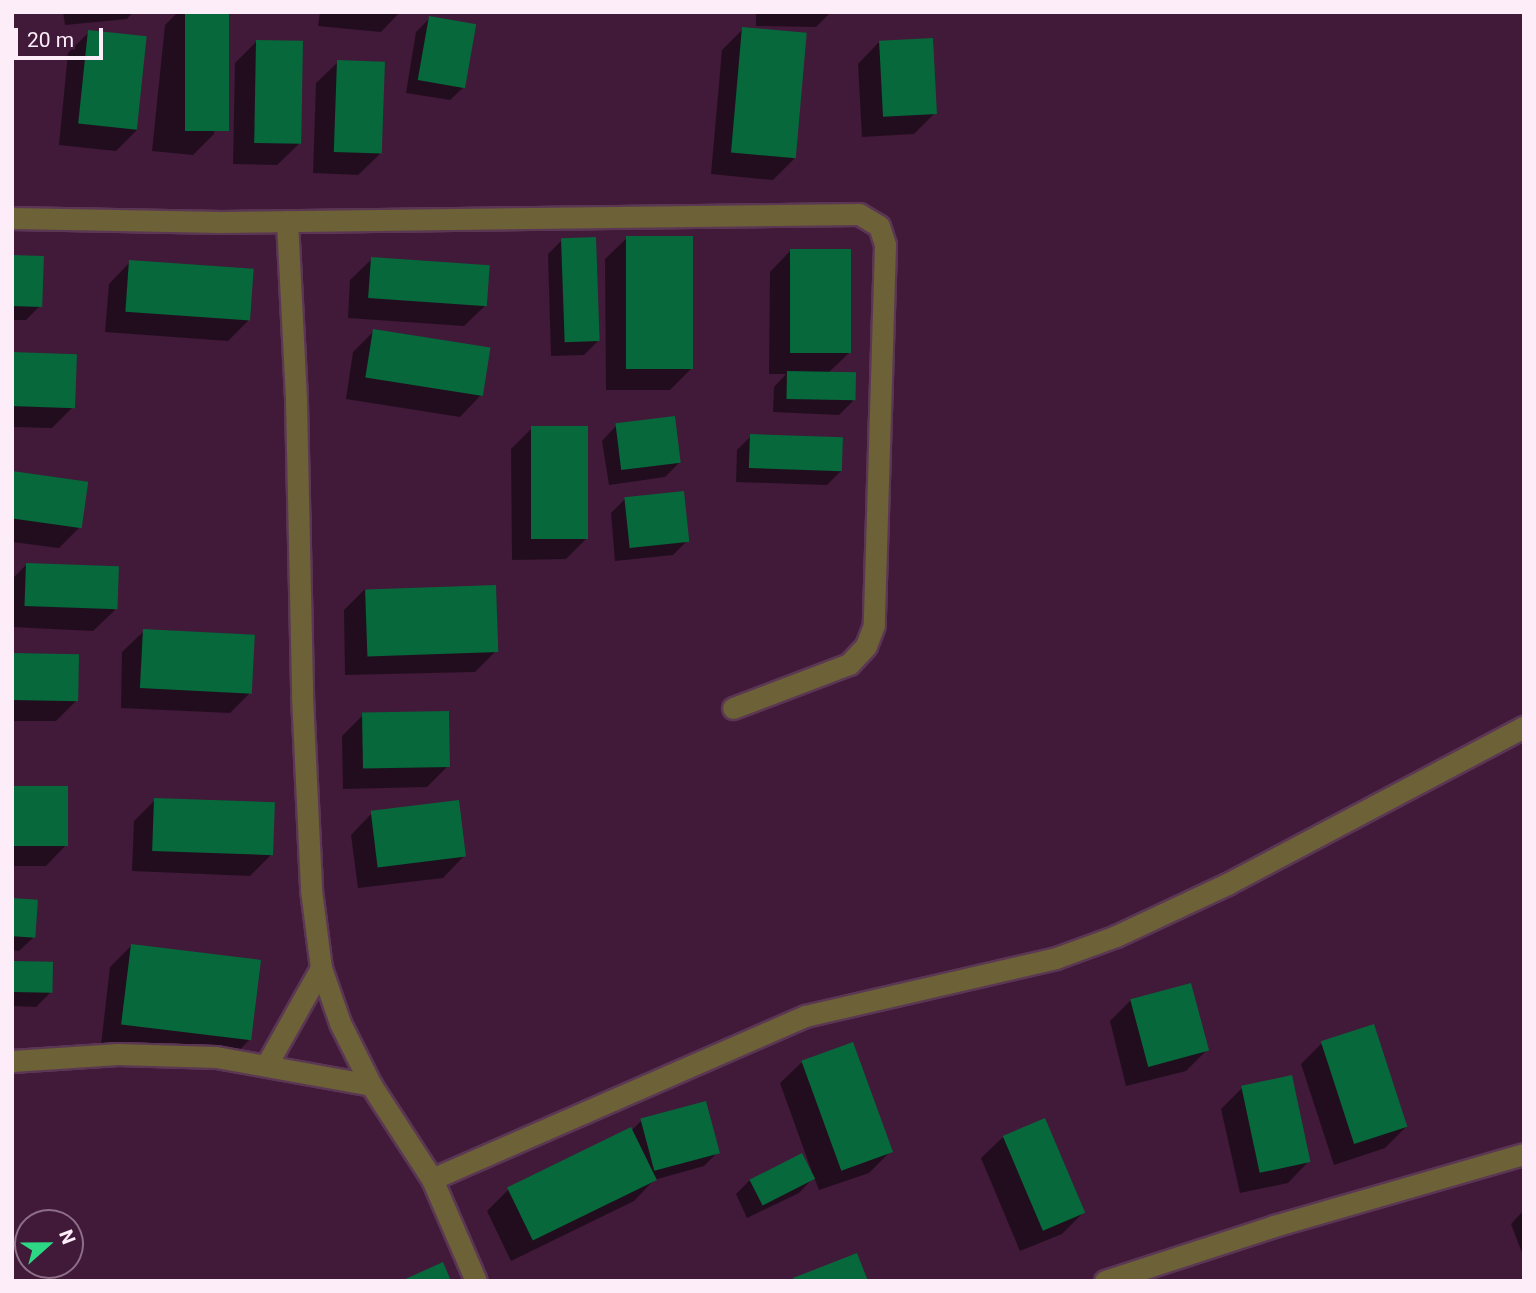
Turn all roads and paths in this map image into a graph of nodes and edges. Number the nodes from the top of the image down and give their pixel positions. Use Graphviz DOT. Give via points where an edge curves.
graph roads {
  1 [pos="12,218"];
  2 [pos="287,221"];
  3 [pos="733,708"];
  4 [pos="1524,727"];
  5 [pos="321,968"];
  6 [pos="12,1061"];
  7 [pos="267,1064"];
  8 [pos="370,1085"];
  9 [pos="1524,1154"];
  10 [pos="432,1179"];
  11 [pos="476,1281"];
  12 [pos="1105,1281"];
  1 -- 2 [label="street"];
  2 -- 3 [label="street" via="859,214 878,226 885,245 874,625 866,646 849,664"];
  2 -- 5 [label="street" via="302,696 311,890"];
  4 -- 10 [label="street" via="1227,884 1116,936 1056,958 806,1016"];
  5 -- 7 [label="street"];
  5 -- 8 [label="street" via="340,1023"];
  6 -- 7 [label="street" via="118,1054 216,1057"];
  7 -- 8 [label="street"];
  8 -- 10 [label="street"];
  9 -- 12 [label="street" via="1274,1226"];
  10 -- 11 [label="street"];
}
